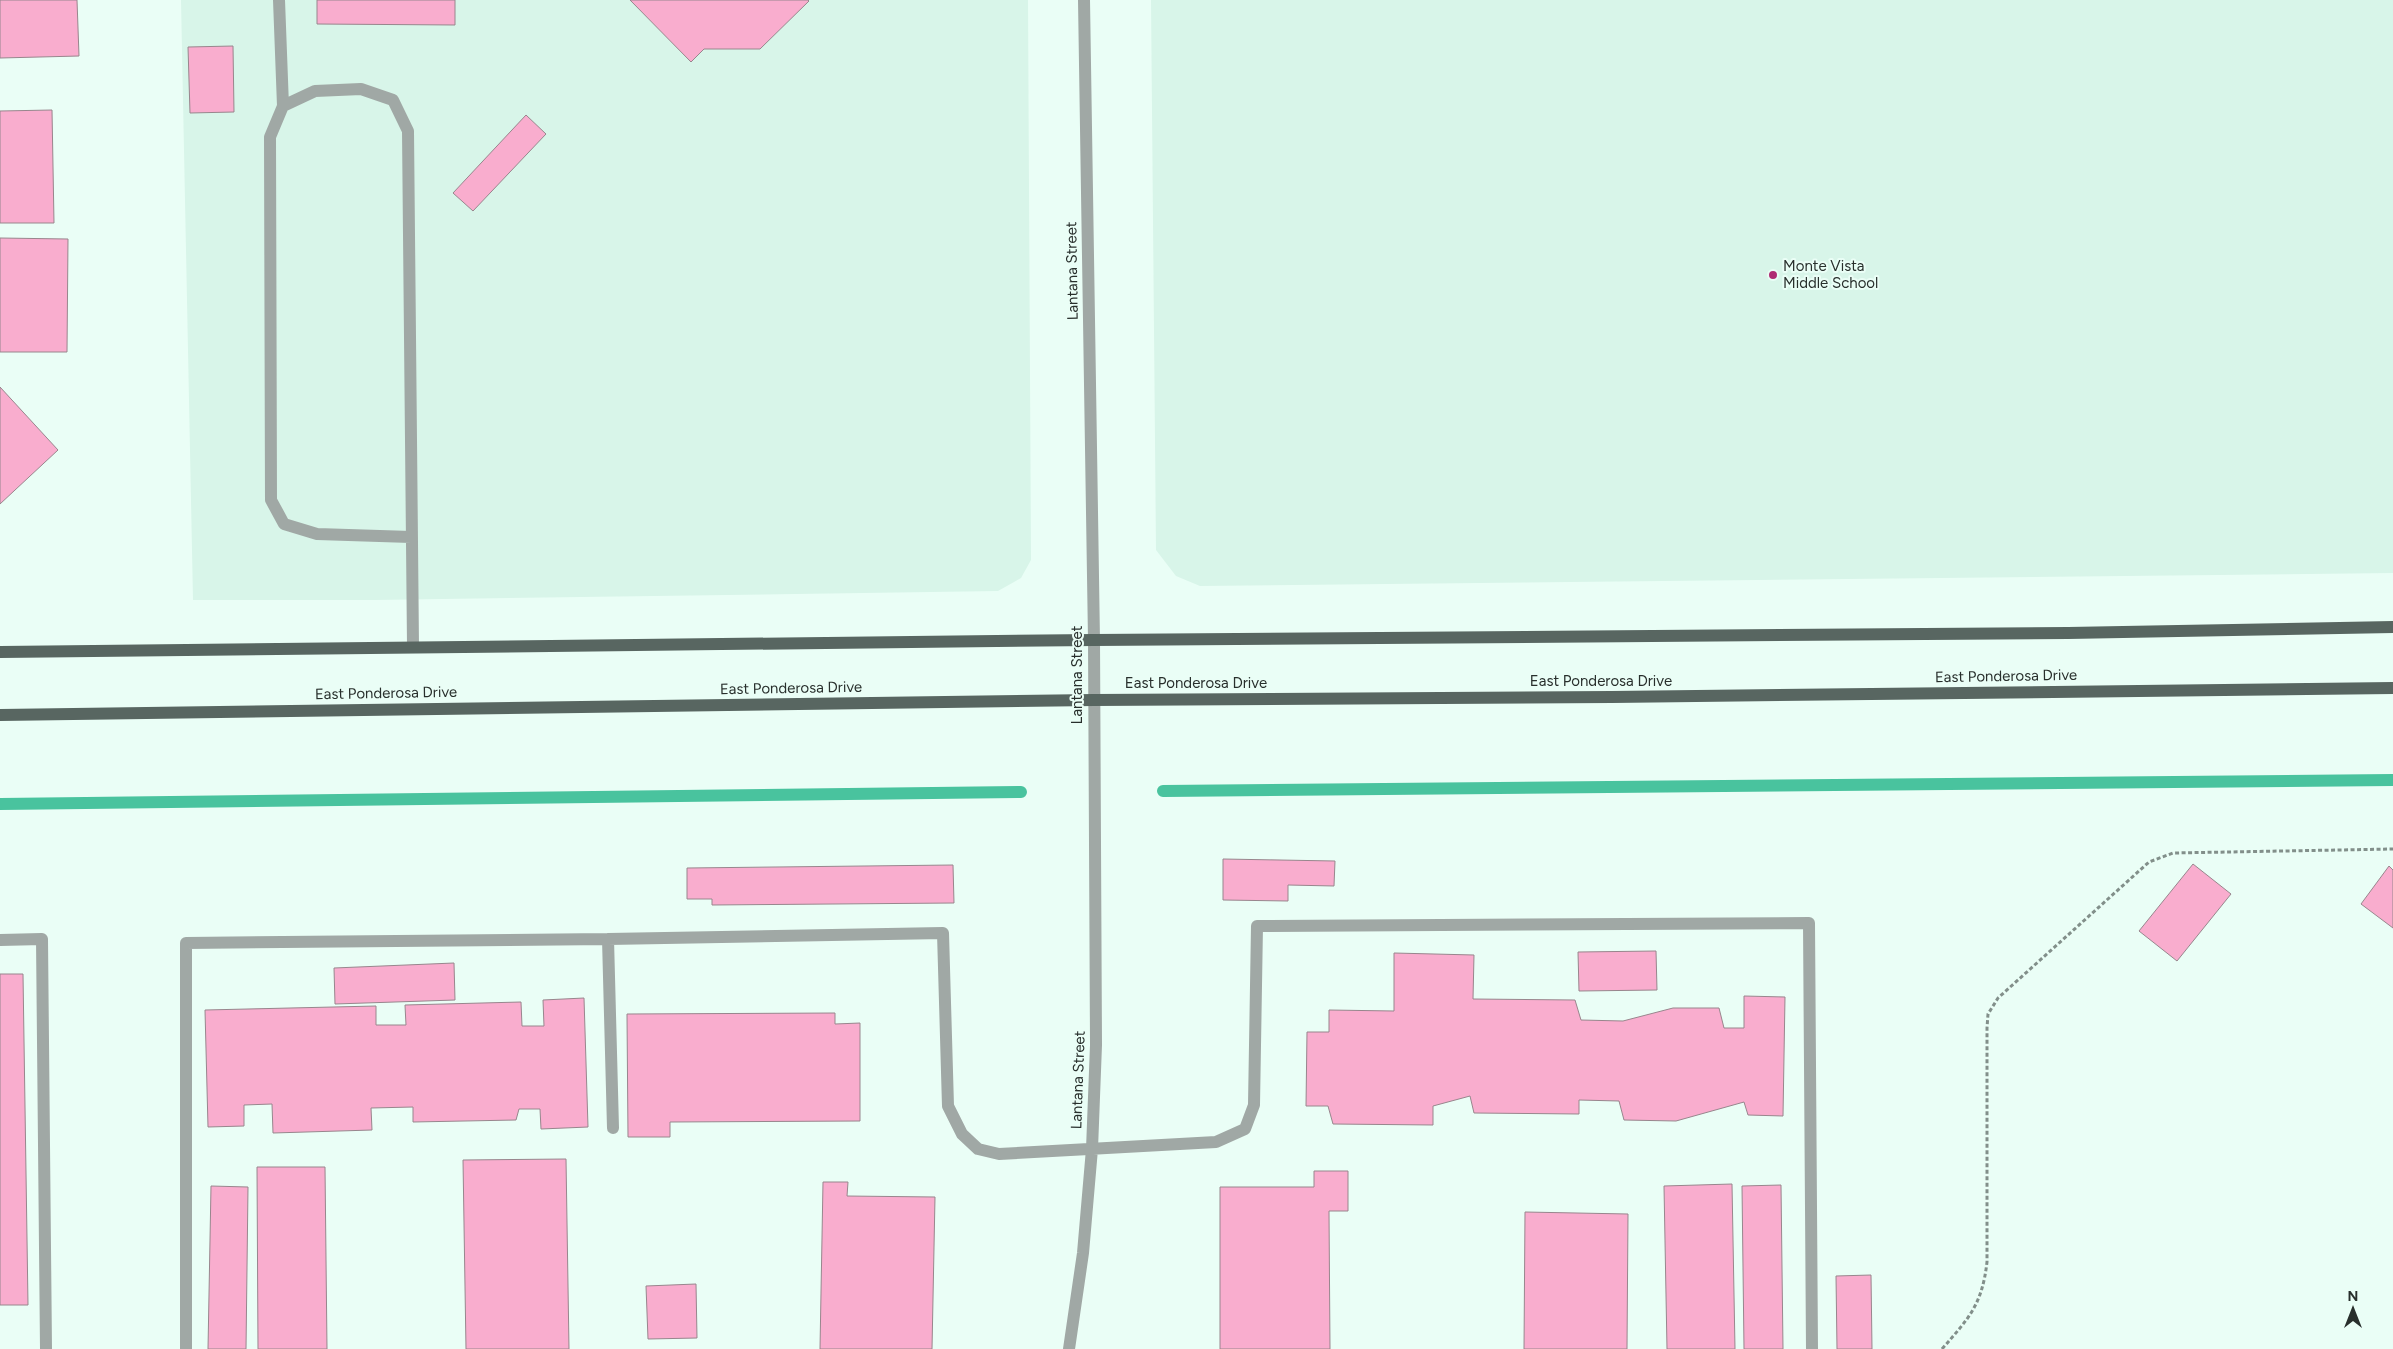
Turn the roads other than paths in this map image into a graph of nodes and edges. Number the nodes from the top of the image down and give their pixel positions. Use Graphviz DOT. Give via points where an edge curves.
graph roads {
  1 [pos="279,0"];
  2 [pos="1084,0"];
  3 [pos="283,106"];
  4 [pos="411,537"];
  5 [pos="2393,627"];
  6 [pos="1094,640"];
  7 [pos="412,646"];
  8 [pos="0,652"];
  9 [pos="2393,688"];
  10 [pos="1094,700"];
  11 [pos="0,715"];
  12 [pos="608,939"];
  13 [pos="0,940"];
  14 [pos="613,1128"];
  15 [pos="1092,1149"];
  16 [pos="46,1349"];
  17 [pos="186,1349"];
  18 [pos="1069,1349"];
  19 [pos="1812,1349"];
  1 -- 3 [label="street"];
  2 -- 6 [label="street, Lantana Street"];
  3 -- 4 [label="street" via="270,137 271,500 284,524 317,534"];
  3 -- 4 [label="street" via="315,91 361,89 393,100 408,131"];
  4 -- 7 [label="street"];
  5 -- 6 [label="main road" via="2068,633"];
  6 -- 7 [label="main road"];
  6 -- 10 [label="street, Lantana Street"];
  7 -- 8 [label="main road"];
  9 -- 10 [label="main road, East Ponderosa Drive" via="1612,698"];
  10 -- 11 [label="main road, East Ponderosa Drive"];
  10 -- 15 [label="street, Lantana Street" via="1096,1045"];
  12 -- 14 [label="street"];
  12 -- 15 [label="street" via="942,933 948,1106 962,1134 978,1149 999,1154"];
  12 -- 17 [label="street" via="186,944"];
  13 -- 16 [label="street" via="42,939"];
  15 -- 18 [label="street, Lantana Street" via="1084,1253"];
  15 -- 19 [label="street" via="1216,1142 1244,1129 1254,1105 1257,926 1810,923"];
}
